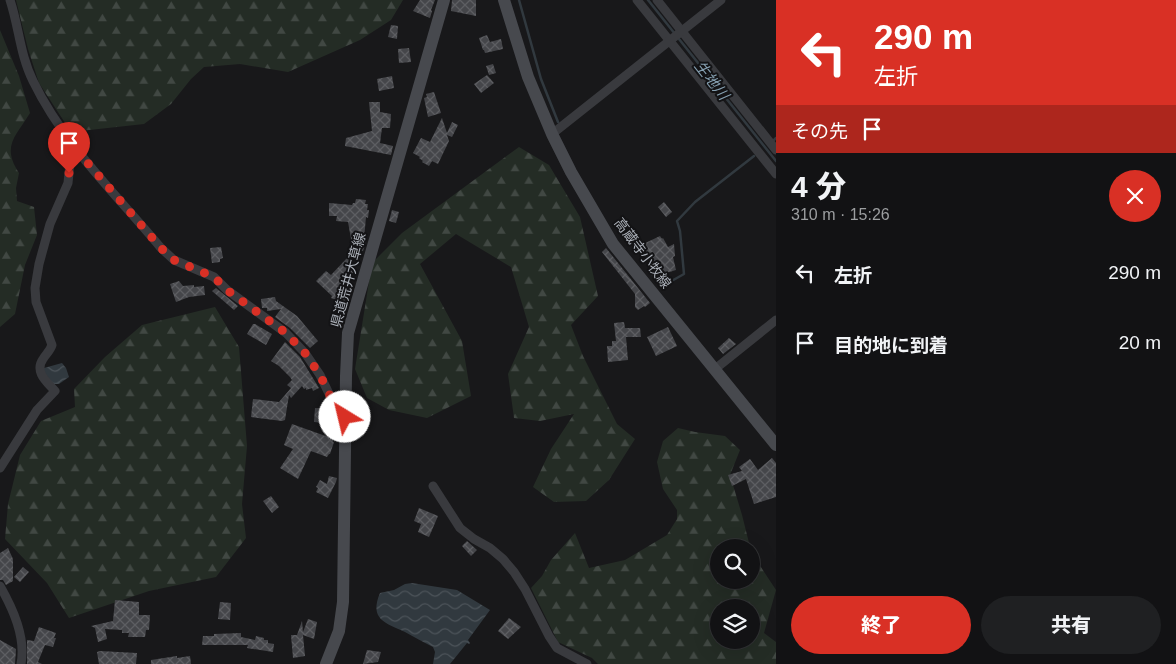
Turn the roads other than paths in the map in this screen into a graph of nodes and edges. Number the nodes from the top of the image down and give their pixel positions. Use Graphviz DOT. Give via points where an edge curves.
graph roads {
  1 [pos="10,0"];
  2 [pos="444,0"];
  3 [pos="504,0"];
  4 [pos="637,0"];
  5 [pos="657,0"];
  6 [pos="721,0"];
  7 [pos="682,31"];
  8 [pos="669,41"];
  9 [pos="552,134"];
  10 [pos="74,147"];
  11 [pos="776,150"];
  12 [pos="776,174"];
  13 [pos="776,320"];
  14 [pos="715,369"];
  15 [pos="345,417"];
  16 [pos="776,445"];
  17 [pos="0,468"];
  18 [pos="434,486"];
  19 [pos="0,586"];
  20 [pos="21,664"];
  21 [pos="326,664"];
  22 [pos="587,664"];
  1 -- 10 [label="street" via="32,81"];
  2 -- 15 [label="main road, 県道荒井大草線" via="348,333"];
  3 -- 9 [label="main road, 高蔵寺小牧線" via="528,76"];
  4 -- 8 [label="street"];
  5 -- 7 [label="street"];
  6 -- 7 [label="street"];
  7 -- 8 [label="street"];
  7 -- 11 [label="street"];
  8 -- 9 [label="street"];
  8 -- 12 [label="street"];
  9 -- 14 [label="main road, 高蔵寺小牧線" via="613,244"];
  10 -- 15 [label="street" via="174,260 214,277 286,333 305,353 335,406"];
  10 -- 17 [label="street" via="68,183 50,224 35,288 36,302 52,345 41,362 40,370 55,391 37,410"];
  13 -- 14 [label="street"];
  14 -- 16 [label="main road, 高蔵寺小牧線"];
  15 -- 21 [label="main road, 県道荒井大草線" via="343,602 339,631"];
  18 -- 22 [label="street" via="460,528 490,548 514,572 557,648"];
  19 -- 20 [label="street" via="21,639"];
}
